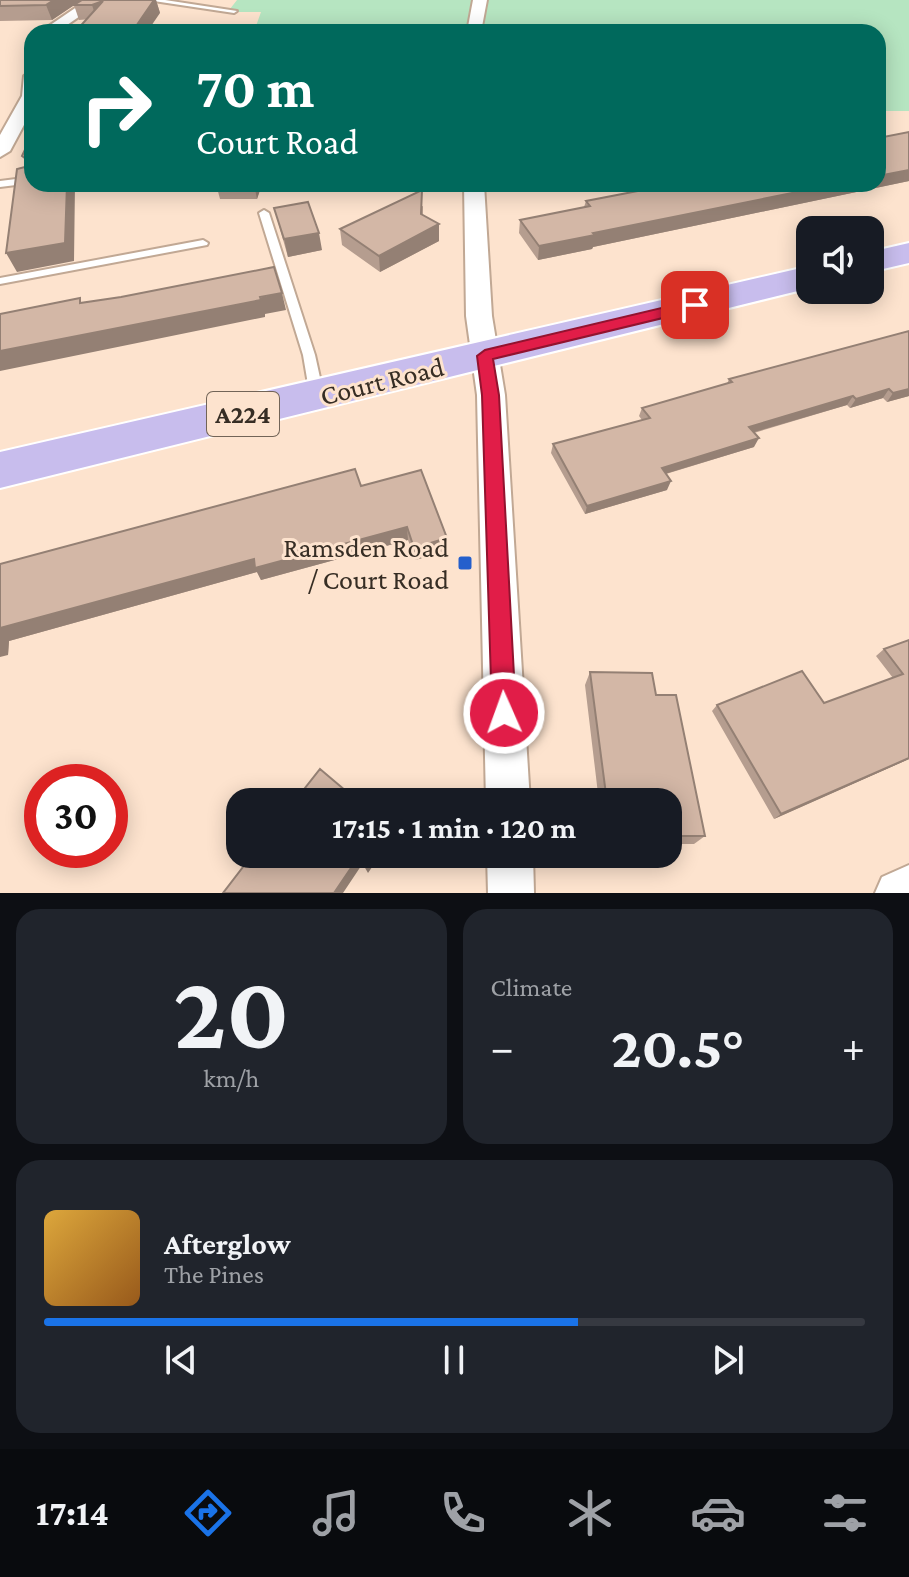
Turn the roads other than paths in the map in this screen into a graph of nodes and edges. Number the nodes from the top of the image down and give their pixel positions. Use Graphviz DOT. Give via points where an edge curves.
graph roads {
  1 [pos="96,0"];
  2 [pos="150,0"];
  3 [pos="480,0"];
  4 [pos="234,11"];
  5 [pos="59,24"];
  6 [pos="476,24"];
  7 [pos="24,108"];
  8 [pos="0,151"];
  9 [pos="24,181"];
  10 [pos="0,184"];
  11 [pos="474,192"];
  12 [pos="264,213"];
  13 [pos="203,243"];
  14 [pos="909,253"];
  15 [pos="884,259"];
  16 [pos="796,280"];
  17 [pos="0,281"];
  18 [pos="485,356"];
  19 [pos="317,397"];
  20 [pos="0,470"];
  21 [pos="507,788"];
  22 [pos="510,868"];
  23 [pos="909,888"];
  24 [pos="511,893"];
  25 [pos="898,893"];
  1 -- 5 [label="street"];
  2 -- 4 [label="lane"];
  3 -- 6 [label="street"];
  7 -- 8 [label="street"];
  9 -- 10 [label="lane"];
  11 -- 18 [label="street"];
  12 -- 19 [label="lane"];
  13 -- 17 [label="lane"];
  14 -- 15 [label="main road"];
  16 -- 18 [label="main road, Court Road / A224"];
  18 -- 19 [label="main road, Court Road / A224"];
  18 -- 21 [label="street"];
  19 -- 20 [label="main road, Court Road / A224"];
  22 -- 24 [label="street"];
  23 -- 25 [label="street"];
}
